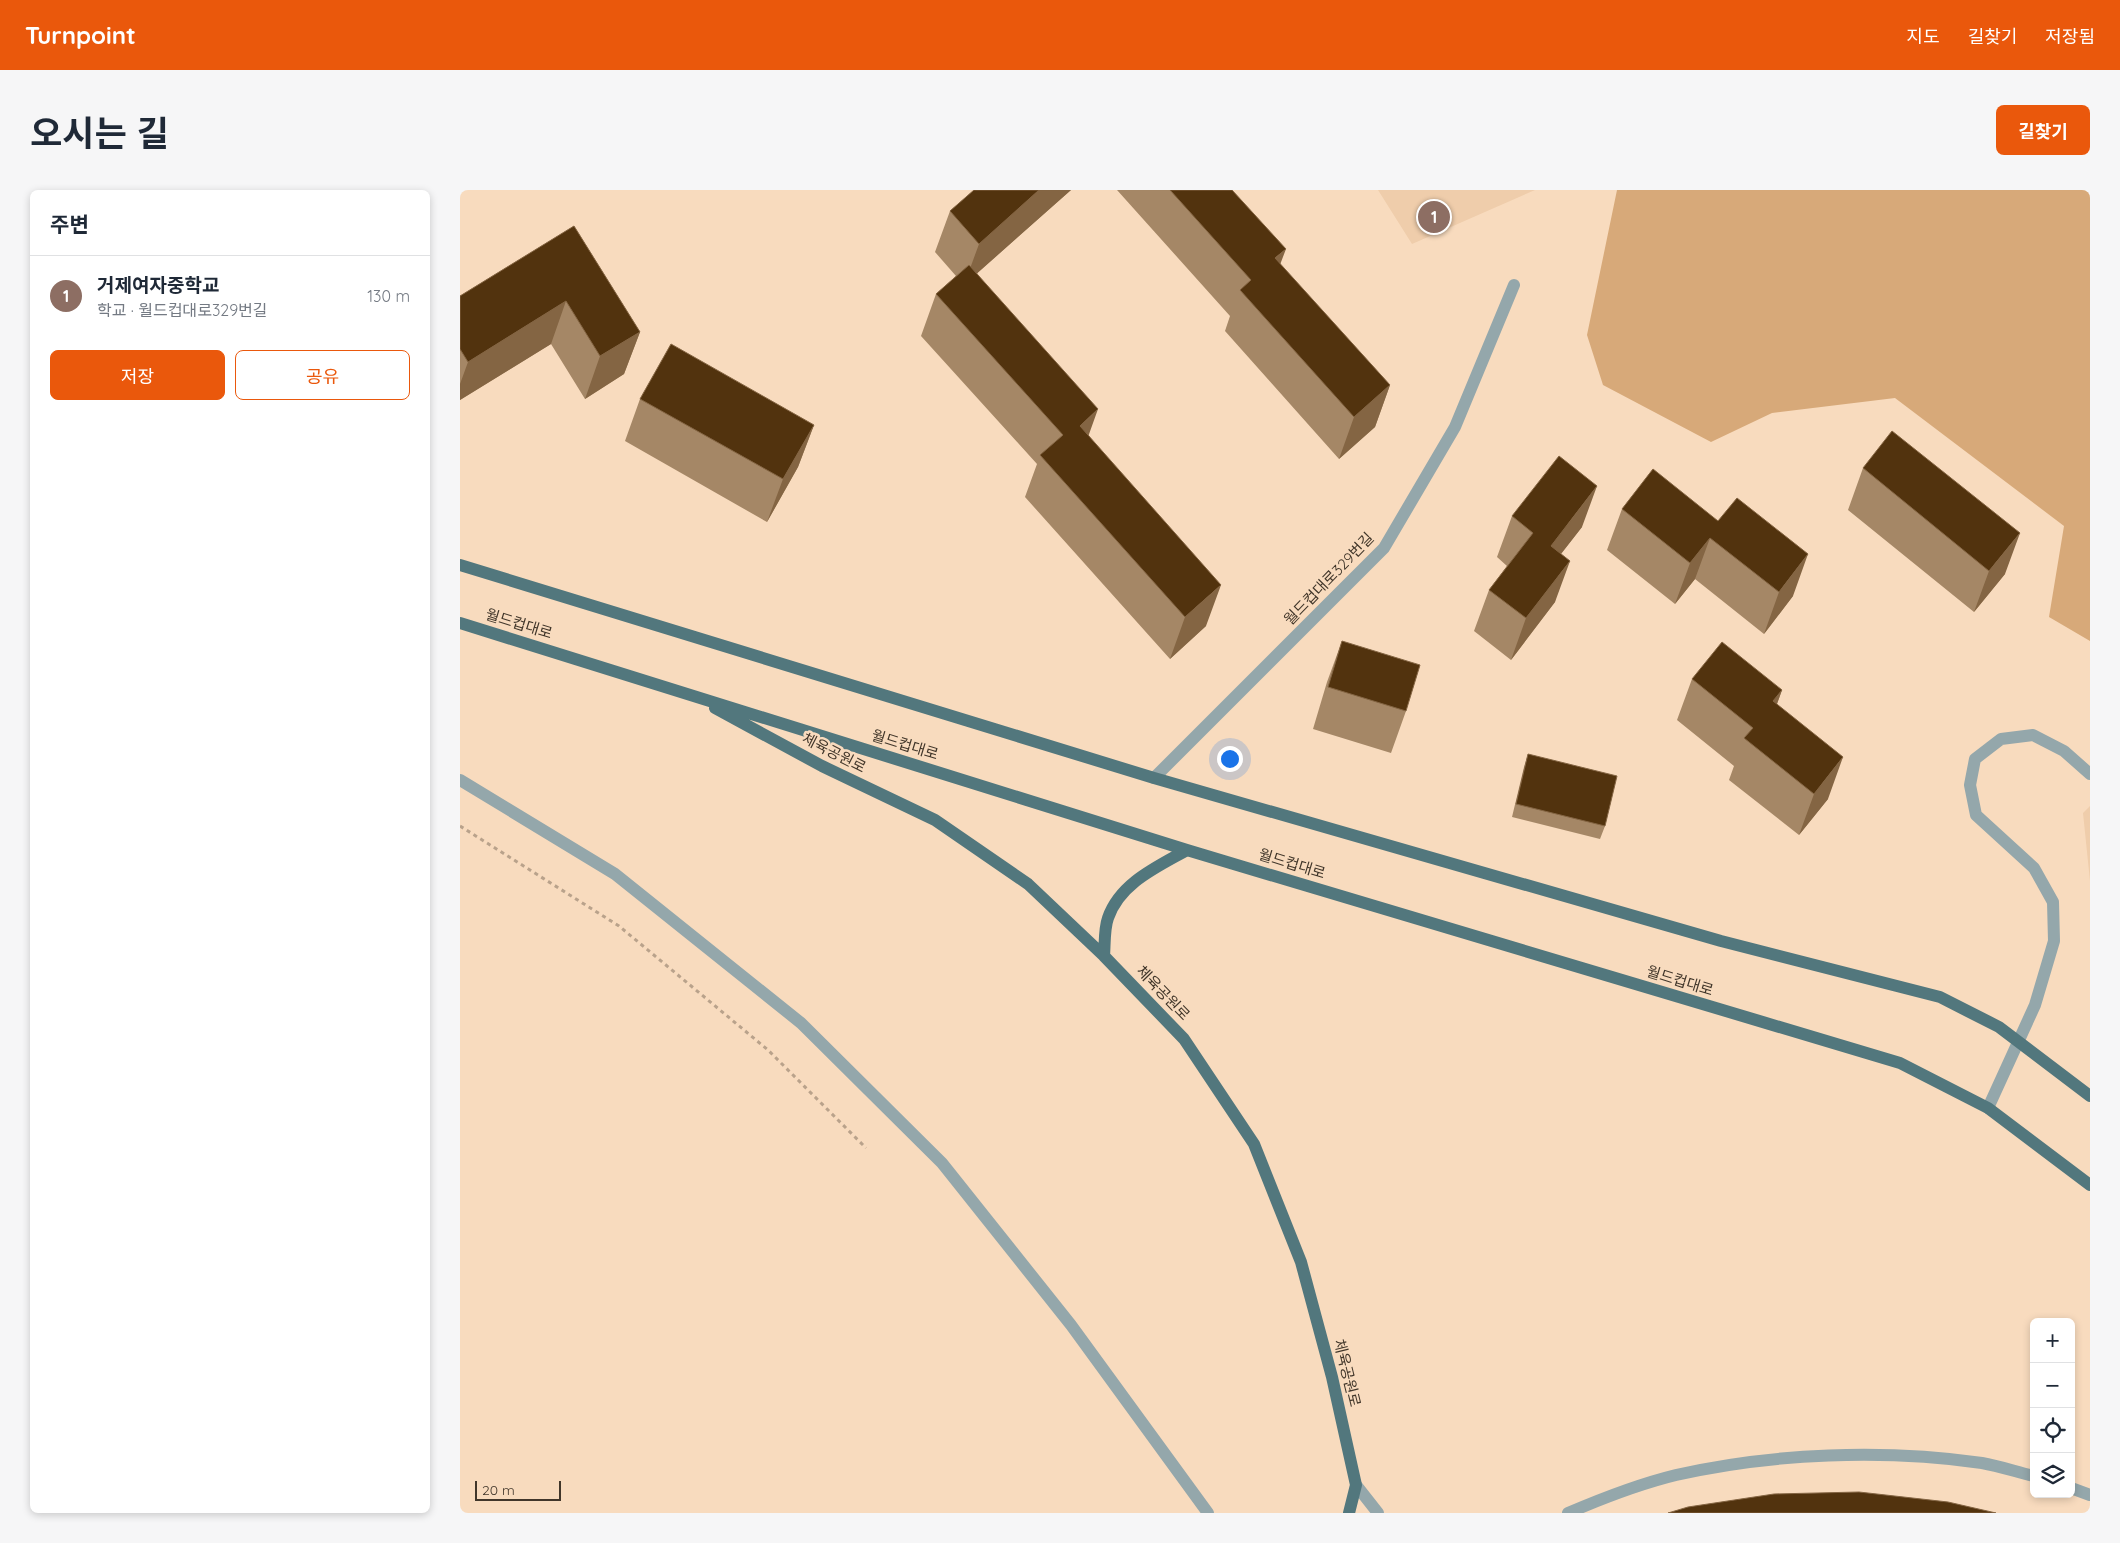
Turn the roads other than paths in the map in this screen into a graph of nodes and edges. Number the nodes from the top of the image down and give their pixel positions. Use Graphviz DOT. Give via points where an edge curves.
graph roads {
  1 [pos="1514,285"];
  2 [pos="460,564"];
  3 [pos="460,623"];
  4 [pos="691,695"];
  5 [pos="2090,774"];
  6 [pos="1154,778"];
  7 [pos="460,780"];
  8 [pos="1187,850"];
  9 [pos="1104,956"];
  10 [pos="2018,1041"];
  11 [pos="2090,1096"];
  12 [pos="1988,1108"];
  13 [pos="2090,1185"];
  14 [pos="2030,1475"];
  15 [pos="1356,1485"];
  16 [pos="2075,1489"];
  17 [pos="2090,1495"];
  18 [pos="1208,1513"];
  19 [pos="1349,1513"];
  20 [pos="1378,1513"];
  21 [pos="1568,1513"];
  1 -- 6 [label="street, 월드컵대로329번길" via="1455,427 1384,548"];
  2 -- 6 [label="main road"];
  3 -- 4 [label="main road, 월드컵대로"];
  4 -- 8 [label="main road, 월드컵대로"];
  4 -- 9 [label="main road, 체육공원로" via="822,766 935,820 1028,884"];
  5 -- 10 [label="street" via="2064,751 2033,735 2001,739 1974,759 1970,785 1976,815 2034,868 2053,902 2054,941 2035,1005"];
  6 -- 10 [label="main road" via="1721,940 1940,997 1999,1027"];
  7 -- 18 [label="street" via="615,874 801,1023 942,1163 1071,1325"];
  8 -- 9 [label="main road" via="1139,878 1118,896 1107,919"];
  8 -- 12 [label="main road, 월드컵대로" via="1900,1063"];
  9 -- 15 [label="main road, 체육공원로" via="1184,1039 1254,1144 1301,1262 1332,1377"];
  10 -- 11 [label="main road"];
  10 -- 12 [label="street"];
  12 -- 13 [label="main road, 월드컵대로"];
  14 -- 21 [label="street" via="1984,1464 1924,1458 1844,1456 1754,1461 1675,1475 1611,1495"];
  15 -- 19 [label="main road, 체육공원로"];
  15 -- 20 [label="street"];
  16 -- 17 [label="street"];
}
